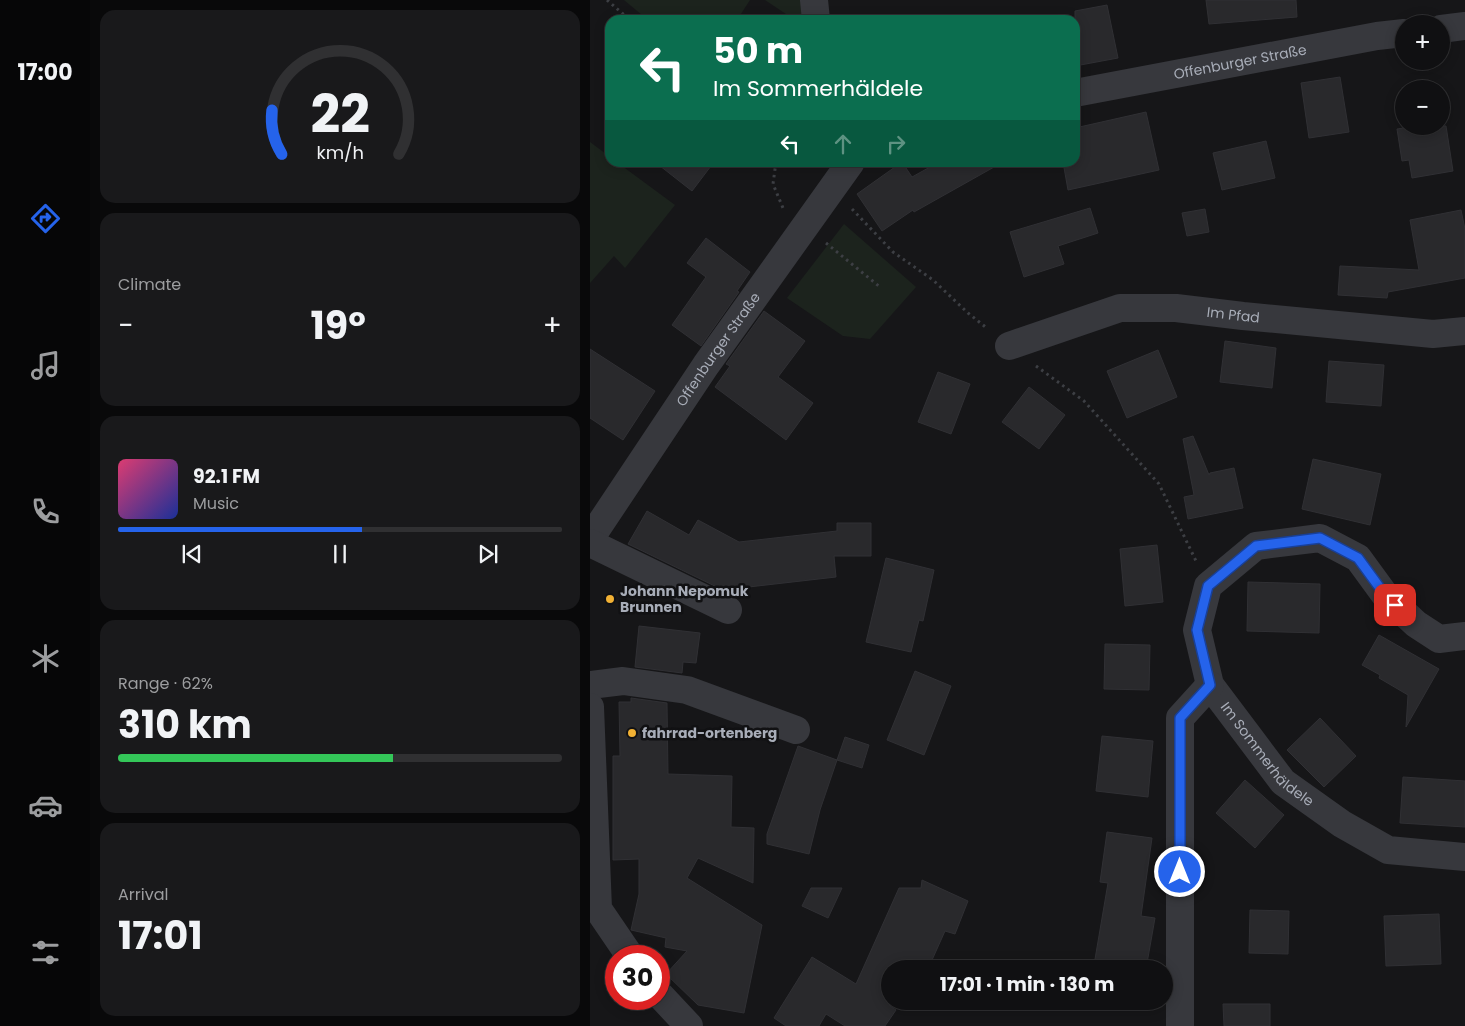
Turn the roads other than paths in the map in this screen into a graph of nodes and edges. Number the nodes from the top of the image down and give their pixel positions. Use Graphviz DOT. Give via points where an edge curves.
graph roads {
  1 [pos="814,0"];
  2 [pos="816,15"];
  3 [pos="1395,34"];
  4 [pos="1080,93"];
  5 [pos="847,167"];
  6 [pos="1465,332"];
  7 [pos="1009,346"];
  8 [pos="590,541"];
  9 [pos="728,610"];
  10 [pos="1465,636"];
  11 [pos="590,685"];
  12 [pos="1210,685"];
  13 [pos="590,707"];
  14 [pos="796,730"];
  15 [pos="1465,858"];
  16 [pos="594,922"];
  17 [pos="618,945"];
  18 [pos="670,1006"];
  19 [pos="689,1026"];
  20 [pos="1180,1026"];
  1 -- 2 [label="street"];
  3 -- 4 [label="street, Offenburger Straße"];
  5 -- 8 [label="street, Offenburger Straße" via="706,365"];
  6 -- 7 [label="street, Im Pfad" via="1433,334 1176,308 1120,308"];
  8 -- 9 [label="street"];
  10 -- 12 [label="street, Im Sommerhäldele" via="1439,639 1416,624 1385,595 1358,558 1320,538 1256,546 1208,586 1197,630"];
  11 -- 14 [label="street" via="623,681 686,690"];
  12 -- 15 [label="street, Im Sommerhäldele" via="1283,782 1342,824 1388,850"];
  12 -- 20 [label="street" via="1180,718"];
  13 -- 16 [label="street"];
  16 -- 17 [label="street"];
  18 -- 19 [label="street"];
}
